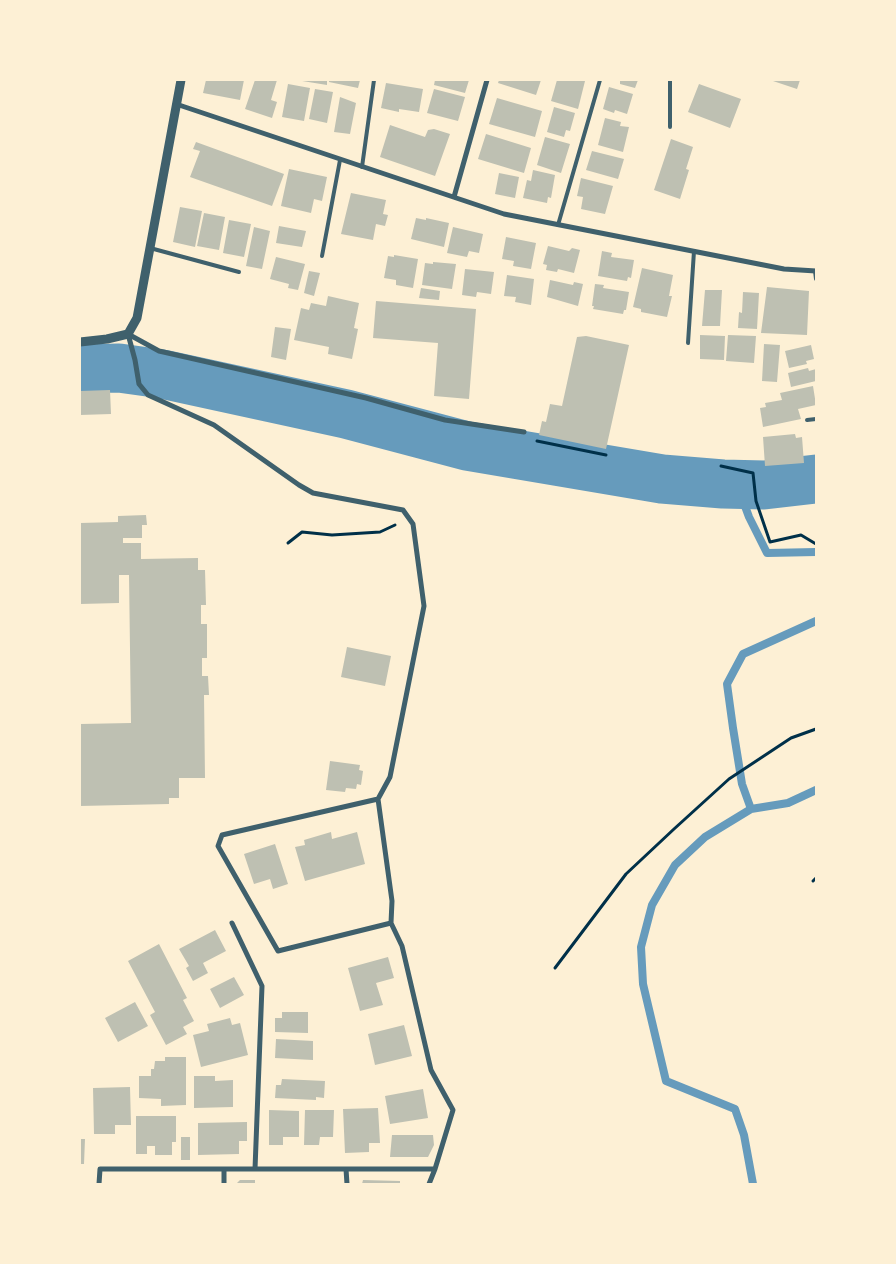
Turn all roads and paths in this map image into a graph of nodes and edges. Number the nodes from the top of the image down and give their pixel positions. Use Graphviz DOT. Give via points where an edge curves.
graph roads {
  1 [pos="181,80"];
  2 [pos="374,80"];
  3 [pos="487,80"];
  4 [pos="600,80"];
  5 [pos="670,80"];
  6 [pos="176,104"];
  7 [pos="670,127"];
  8 [pos="340,160"];
  9 [pos="362,167"];
  10 [pos="454,197"];
  11 [pos="558,225"];
  12 [pos="150,248"];
  13 [pos="694,251"];
  14 [pos="322,256"];
  15 [pos="815,271"];
  16 [pos="239,272"];
  17 [pos="816,279"];
  18 [pos="128,334"];
  19 [pos="80,342"];
  20 [pos="688,343"];
  21 [pos="816,419"];
  22 [pos="807,420"];
  23 [pos="524,432"];
  24 [pos="606,455"];
  25 [pos="721,466"];
  26 [pos="409,520"];
  27 [pos="288,543"];
  28 [pos="816,544"];
  29 [pos="816,729"];
  30 [pos="378,799"];
  31 [pos="232,923"];
  32 [pos="391,923"];
  33 [pos="554,968"];
  34 [pos="255,1169"];
  35 [pos="346,1169"];
  36 [pos="435,1169"];
  37 [pos="224,1170"];
  38 [pos="99,1184"];
  39 [pos="224,1184"];
  40 [pos="347,1184"];
  41 [pos="429,1184"];
  1 -- 6 [label="street"];
  2 -- 9 [label="lane"];
  3 -- 10 [label="street"];
  4 -- 11 [label="lane"];
  5 -- 7 [label="lane"];
  6 -- 8 [label="street"];
  6 -- 12 [label="street"];
  8 -- 9 [label="street"];
  8 -- 14 [label="lane"];
  9 -- 10 [label="street"];
  10 -- 11 [label="street" via="504,214"];
  11 -- 13 [label="street"];
  12 -- 16 [label="lane"];
  12 -- 18 [label="street" via="137,318"];
  13 -- 15 [label="street" via="784,269"];
  13 -- 20 [label="lane"];
  15 -- 17 [label="lane"];
  18 -- 19 [label="street"];
  18 -- 23 [label="street" via="159,351 366,398 444,420"];
  18 -- 26 [label="street" via="139,384 148,395 214,425 313,493 403,510"];
  21 -- 22 [label="lane"];
  23 -- 24 [label="path" via="536,441"];
  25 -- 28 [label="path" via="753,473 756,501 770,542 801,535"];
  26 -- 27 [label="path" via="380,532 332,535 302,532"];
  26 -- 30 [label="street" via="424,606 390,776"];
  29 -- 33 [label="path" via="791,738 729,779 626,874"];
  30 -- 32 [label="street" via="392,901"];
  30 -- 32 [label="street" via="222,835 218,846 278,951"];
  31 -- 34 [label="street" via="262,986"];
  32 -- 36 [label="street" via="402,946 431,1070 453,1110"];
  34 -- 35 [label="street"];
  34 -- 37 [label="street"];
  35 -- 36 [label="street"];
  35 -- 40 [label="street"];
  36 -- 41 [label="street"];
  37 -- 38 [label="street" via="100,1170"];
  37 -- 39 [label="street"];
}
